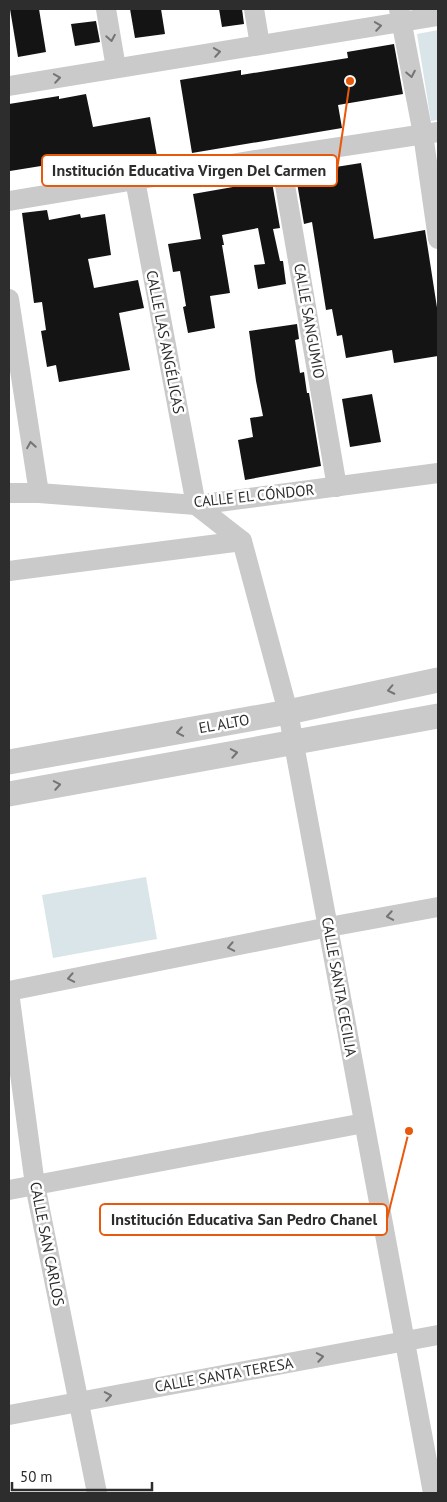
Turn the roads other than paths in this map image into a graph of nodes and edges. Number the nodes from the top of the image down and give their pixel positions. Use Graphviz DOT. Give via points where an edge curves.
graph roads {
  1 [pos="106,9"];
  2 [pos="254,9"];
  3 [pos="400,15"];
  4 [pos="438,16"];
  5 [pos="260,45"];
  6 [pos="116,68"];
  7 [pos="9,86"];
  8 [pos="431,133"];
  9 [pos="280,156"];
  10 [pos="135,180"];
  11 [pos="9,201"];
  12 [pos="438,239"];
  13 [pos="9,299"];
  14 [pos="438,473"];
  15 [pos="338,487"];
  16 [pos="9,493"];
  17 [pos="39,493"];
  18 [pos="196,504"];
  19 [pos="242,540"];
  20 [pos="9,571"];
  21 [pos="438,680"];
  22 [pos="288,712"];
  23 [pos="438,716"];
  24 [pos="294,742"];
  25 [pos="9,762"];
  26 [pos="9,794"];
  27 [pos="438,907"];
  28 [pos="329,927"];
  29 [pos="9,992"];
  30 [pos="364,1124"];
  31 [pos="36,1185"];
  32 [pos="9,1190"];
  33 [pos="438,1335"];
  34 [pos="405,1342"];
  35 [pos="78,1402"];
  36 [pos="9,1415"];
  37 [pos="97,1493"];
  38 [pos="433,1493"];
  1 -- 6 [label="street, one-way"];
  2 -- 5 [label="street"];
  3 -- 4 [label="street"];
  5 -- 3 [label="street, one-way"];
  3 -- 8 [label="street, one-way"];
  6 -- 5 [label="street, one-way"];
  7 -- 6 [label="street, one-way"];
  8 -- 9 [label="street"];
  8 -- 12 [label="street"];
  9 -- 10 [label="street"];
  9 -- 15 [label="street, CALLE SANGUMIO"];
  10 -- 11 [label="street"];
  10 -- 18 [label="street, CALLE LAS ANGÉLICAS"];
  17 -- 13 [label="street, one-way"];
  14 -- 15 [label="street, CALLE EL CÓNDOR"];
  15 -- 18 [label="street, CALLE EL CÓNDOR"];
  16 -- 17 [label="street, CALLE EL CÓNDOR"];
  17 -- 18 [label="street, CALLE EL CÓNDOR"];
  18 -- 19 [label="street"];
  19 -- 20 [label="street"];
  19 -- 22 [label="street, CALLE SANTA CECILIA"];
  21 -- 22 [label="street, EL ALTO, one-way"];
  22 -- 24 [label="street, CALLE SANTA CECILIA"];
  22 -- 25 [label="street, EL ALTO, one-way"];
  23 -- 24 [label="street, EL ALTO"];
  26 -- 24 [label="street, EL ALTO, one-way"];
  24 -- 28 [label="street, CALLE SANTA CECILIA"];
  27 -- 28 [label="street, one-way"];
  28 -- 29 [label="street, one-way"];
  28 -- 30 [label="street, CALLE SANTA CECILIA"];
  29 -- 31 [label="street, CALLE SAN CARLOS"];
  30 -- 31 [label="street"];
  30 -- 34 [label="street, CALLE SANTA CECILIA"];
  31 -- 32 [label="street"];
  31 -- 35 [label="street, CALLE SAN CARLOS"];
  33 -- 34 [label="street, CALLE SANTA TERESA"];
  35 -- 34 [label="street, CALLE SANTA TERESA, one-way"];
  34 -- 38 [label="street, CALLE SANTA CECILIA"];
  35 -- 36 [label="street, CALLE SANTA TERESA"];
  35 -- 37 [label="street, CALLE SAN CARLOS"];
}
